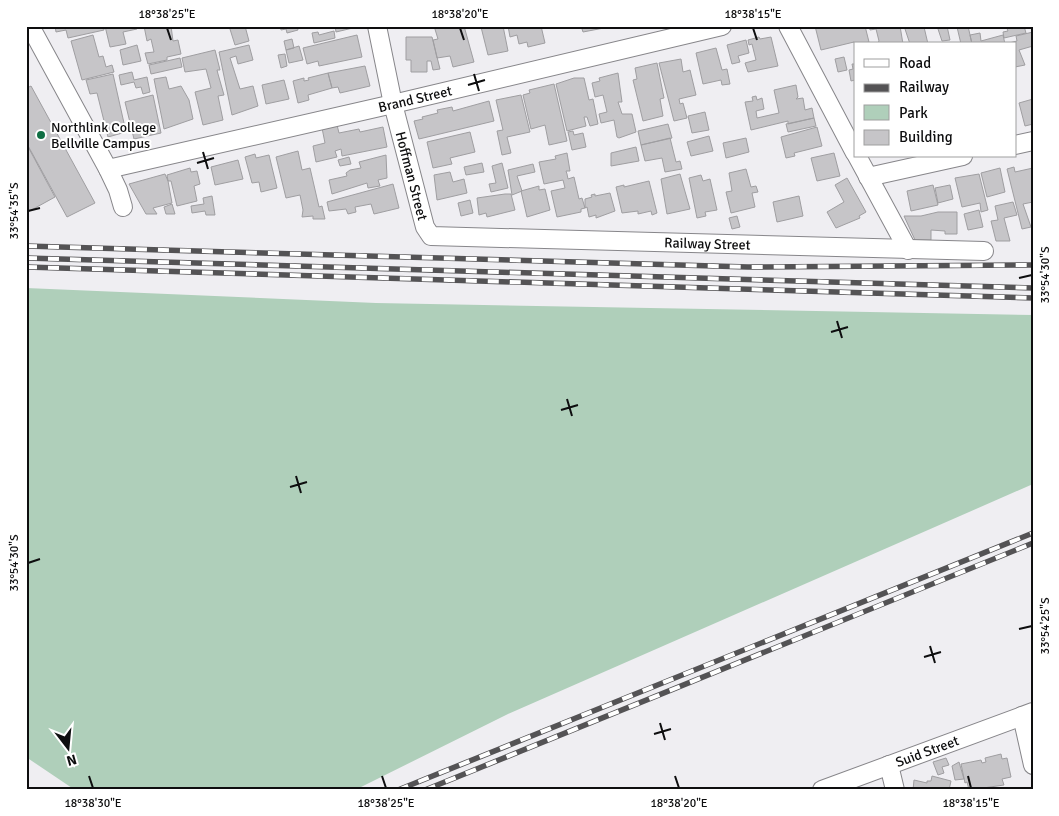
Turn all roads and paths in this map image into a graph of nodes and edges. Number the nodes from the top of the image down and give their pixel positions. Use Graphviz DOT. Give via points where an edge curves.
graph roads {
  1 [pos="30,26"];
  2 [pos="377,26"];
  3 [pos="722,26"];
  4 [pos="788,26"];
  5 [pos="393,104"];
  6 [pos="1033,141"];
  7 [pos="1016,145"];
  8 [pos="854,151"];
  9 [pos="858,158"];
  10 [pos="954,158"];
  11 [pos="108,168"];
  12 [pos="868,178"];
  13 [pos="123,207"];
  14 [pos="431,236"];
  15 [pos="908,250"];
  16 [pos="984,251"];
  17 [pos="1028,714"];
  18 [pos="1033,764"];
  19 [pos="889,765"];
  20 [pos="822,790"];
  21 [pos="895,790"];
  1 -- 11 [label="street"];
  2 -- 5 [label="street, Hoffman Street"];
  3 -- 5 [label="street, Brand Street"];
  4 -- 8 [label="street"];
  5 -- 11 [label="street, Brand Street"];
  5 -- 14 [label="street, Hoffman Street"];
  6 -- 7 [label="street"];
  9 -- 12 [label="street"];
  10 -- 12 [label="street"];
  11 -- 13 [label="street"];
  12 -- 15 [label="street"];
  14 -- 15 [label="street, Railway Street"];
  15 -- 16 [label="street, Railway Street"];
  17 -- 18 [label="street"];
  17 -- 19 [label="street, Suid Street"];
  19 -- 20 [label="street, Suid Street"];
  19 -- 21 [label="street"];
}
